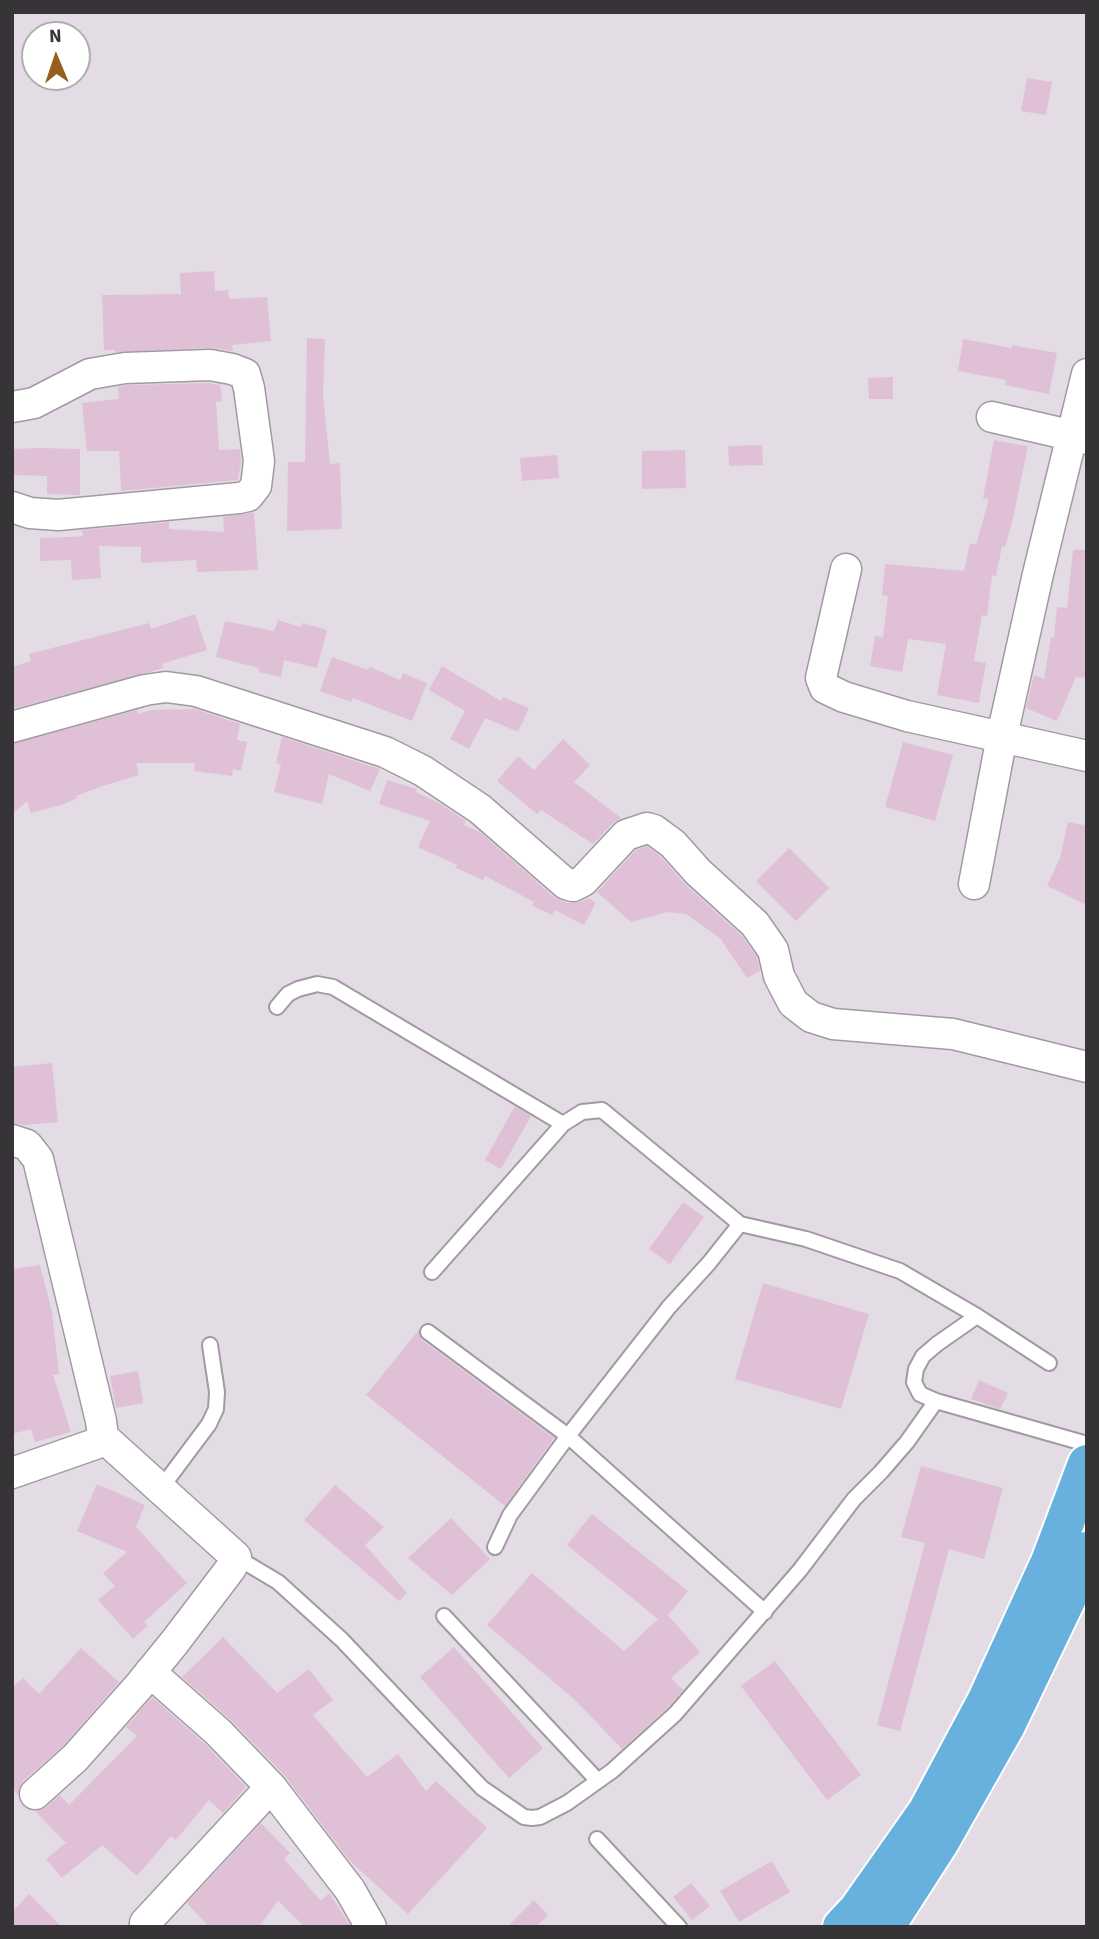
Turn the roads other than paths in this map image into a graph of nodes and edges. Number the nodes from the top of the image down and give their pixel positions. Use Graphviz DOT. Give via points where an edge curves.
graph roads {
  1 [pos="1087,374"];
  2 [pos="12,407"];
  3 [pos="992,417"];
  4 [pos="1079,437"];
  5 [pos="12,507"];
  6 [pos="846,569"];
  7 [pos="12,727"];
  8 [pos="1002,736"];
  9 [pos="1087,756"];
  10 [pos="974,884"];
  11 [pos="277,1007"];
  12 [pos="1087,1067"];
  13 [pos="563,1124"];
  14 [pos="12,1140"];
  15 [pos="740,1224"];
  16 [pos="432,1272"];
  17 [pos="976,1316"];
  18 [pos="428,1332"];
  19 [pos="210,1345"];
  20 [pos="1049,1363"];
  21 [pos="936,1401"];
  22 [pos="568,1436"];
  23 [pos="1087,1444"];
  24 [pos="112,1445"];
  25 [pos="1087,1464"];
  26 [pos="12,1473"];
  27 [pos="155,1486"];
  28 [pos="495,1546"];
  29 [pos="1087,1552"];
  30 [pos="236,1557"];
  31 [pos="765,1612"];
  32 [pos="444,1616"];
  33 [pos="150,1672"];
  34 [pos="598,1781"];
  35 [pos="271,1787"];
  36 [pos="35,1794"];
  37 [pos="597,1839"];
  38 [pos="145,1923"];
  39 [pos="371,1927"];
  40 [pos="679,1927"];
  41 [pos="842,1927"];
  42 [pos="885,1927"];
  1 -- 4 [label="street"];
  2 -- 5 [label="street" via="34,403 90,374 210,365 232,369 245,374 247,381 258,461 256,486 248,496 239,498 58,515"];
  3 -- 4 [label="street"];
  4 -- 8 [label="street"];
  6 -- 8 [label="street" via="823,685 907,716"];
  7 -- 12 [label="street" via="145,690 196,691 385,752 423,771 480,809 573,886 626,835 648,828 673,844 755,924 773,950 779,976 793,1003 811,1017 833,1024 953,1034"];
  8 -- 9 [label="street"];
  8 -- 10 [label="street"];
  11 -- 13 [label="lane" via="298,989 317,984 333,987"];
  13 -- 15 [label="lane" via="582,1112 602,1110"];
  13 -- 16 [label="lane"];
  14 -- 24 [label="street" via="27,1146 38,1159 101,1421"];
  15 -- 17 [label="lane" via="806,1239 900,1271"];
  15 -- 22 [label="lane"];
  17 -- 20 [label="lane"];
  17 -- 21 [label="lane" via="923,1356 916,1369 914,1382 920,1394"];
  18 -- 22 [label="lane"];
  19 -- 27 [label="lane" via="216,1409 209,1424"];
  21 -- 23 [label="lane"];
  21 -- 31 [label="lane"];
  22 -- 28 [label="lane" via="510,1515"];
  22 -- 31 [label="lane"];
  24 -- 26 [label="street" via="95,1444"];
  24 -- 27 [label="street"];
  25 -- 41 [label="highway" via="1051,1562 987,1700 927,1812"];
  27 -- 30 [label="street"];
  29 -- 42 [label="highway" via="1006,1725"];
  30 -- 33 [label="street"];
  30 -- 34 [label="lane" via="278,1582 342,1640 482,1788 524,1817 540,1816 568,1803"];
  31 -- 34 [label="lane" via="675,1714"];
  32 -- 34 [label="lane"];
  33 -- 35 [label="street"];
  33 -- 36 [label="street" via="75,1758"];
  35 -- 38 [label="street"];
  35 -- 39 [label="street" via="350,1890"];
  37 -- 40 [label="lane"];
}
